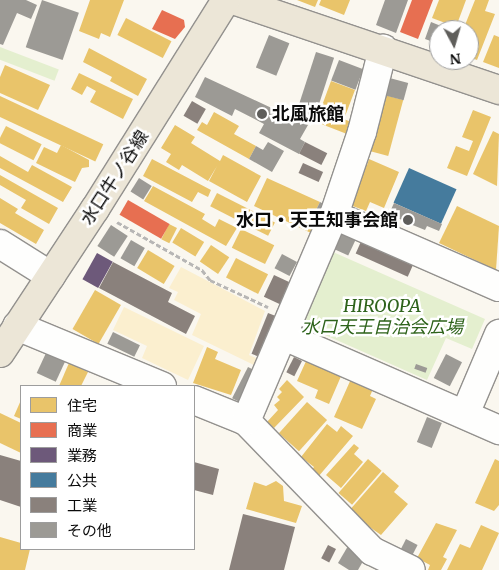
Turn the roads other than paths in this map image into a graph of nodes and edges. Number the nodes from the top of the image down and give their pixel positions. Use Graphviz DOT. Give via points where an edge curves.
graph roads {
  1 [pos="226,0"];
  2 [pos="233,0"];
  3 [pos="383,49"];
  4 [pos="499,90"];
  5 [pos="334,216"];
  6 [pos="0,244"];
  7 [pos="51,276"];
  8 [pos="499,287"];
  9 [pos="17,326"];
  10 [pos="288,327"];
  11 [pos="499,334"];
  12 [pos="0,353"];
  13 [pos="160,385"];
  14 [pos="195,400"];
  15 [pos="465,414"];
  16 [pos="246,422"];
  17 [pos="499,430"];
  18 [pos="411,570"];
  1 -- 7 [label="main road, 水口牛ノ谷線"];
  2 -- 3 [label="main road"];
  3 -- 4 [label="main road"];
  3 -- 5 [label="street" via="362,132"];
  5 -- 8 [label="street"];
  5 -- 10 [label="street"];
  6 -- 7 [label="street"];
  7 -- 9 [label="main road, 水口牛ノ谷線"];
  9 -- 12 [label="main road, 水口牛ノ谷線"];
  9 -- 13 [label="street"];
  10 -- 15 [label="street"];
  10 -- 16 [label="street"];
  11 -- 15 [label="street"];
  14 -- 16 [label="street"];
  15 -- 17 [label="street"];
  16 -- 18 [label="street" via="372,551"];
}
